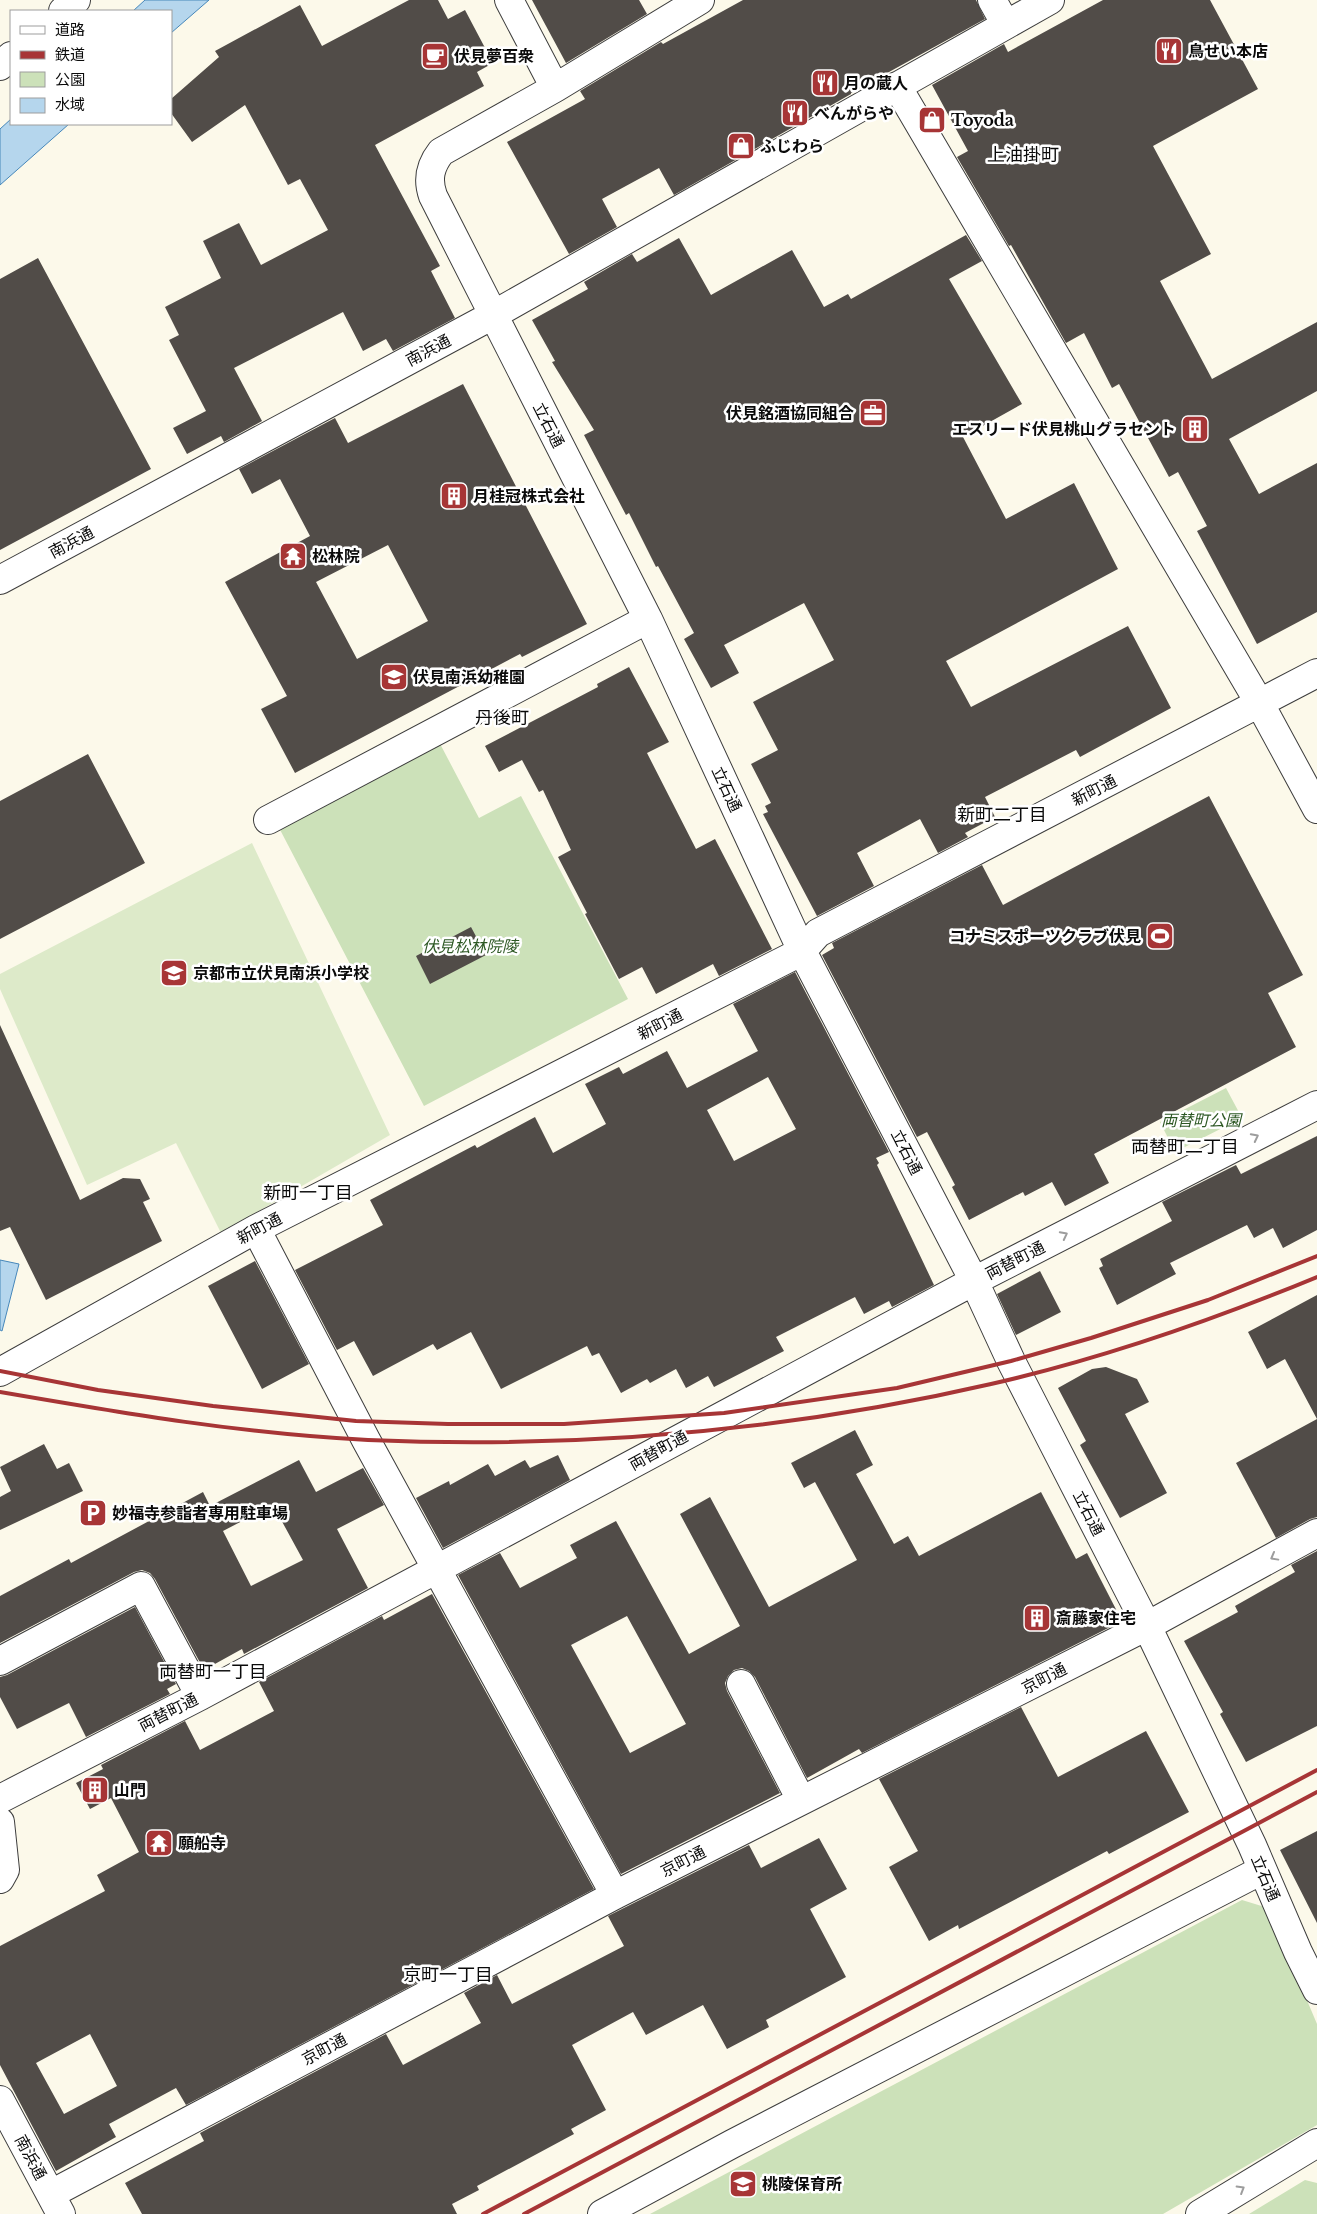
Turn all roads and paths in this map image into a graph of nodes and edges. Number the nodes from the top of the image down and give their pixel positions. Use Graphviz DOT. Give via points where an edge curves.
graph roads {
  1 [pos="509,0"];
  2 [pos="700,0"];
  3 [pos="992,0"];
  4 [pos="1050,0"];
  5 [pos="1006,25"];
  6 [pos="10,57"];
  7 [pos="0,66"];
  8 [pos="897,86"];
  9 [pos="555,88"];
  10 [pos="493,315"];
  11 [pos="0,580"];
  12 [pos="648,619"];
  13 [pos="1317,673"];
  14 [pos="1260,704"];
  15 [pos="1317,809"];
  16 [pos="268,820"];
  17 [pos="802,951"];
  18 [pos="1317,1105"];
  19 [pos="256,1229"];
  20 [pos="974,1281"];
  21 [pos="0,1372"];
  22 [pos="1317,1533"];
  23 [pos="436,1568"];
  24 [pos="1147,1626"];
  25 [pos="0,1661"];
  26 [pos="741,1684"];
  27 [pos="200,1696"];
  28 [pos="0,1799"];
  29 [pos="801,1800"];
  30 [pos="0,1822"];
  31 [pos="1262,1870"];
  32 [pos="0,1879"];
  33 [pos="615,1895"];
  34 [pos="1317,1990"];
  35 [pos="0,2100"];
  36 [pos="1317,2143"];
  37 [pos="56,2204"];
  38 [pos="602,2214"];
  39 [pos="1200,2214"];
  1 -- 9 [label="street"];
  2 -- 9 [label="street"];
  3 -- 5 [label="street"];
  4 -- 5 [label="street, 南浜通"];
  5 -- 8 [label="street, 南浜通"];
  6 -- 7 [label="street"];
  8 -- 10 [label="street, 南浜通"];
  8 -- 14 [label="street"];
  9 -- 10 [label="street" via="441,152 431,168 429,178 433,196"];
  10 -- 11 [label="street, 南浜通"];
  10 -- 12 [label="street, 立石通"];
  12 -- 16 [label="street"];
  12 -- 17 [label="street, 立石通"];
  13 -- 14 [label="street, 新町通"];
  14 -- 15 [label="street"];
  14 -- 17 [label="street, 新町通" via="818,933"];
  17 -- 19 [label="street, 新町通"];
  17 -- 20 [label="street, 立石通"];
  20 -- 18 [label="street, 両替町通, one-way"];
  19 -- 21 [label="street, 新町通"];
  19 -- 23 [label="street"];
  20 -- 23 [label="street, 両替町通"];
  20 -- 24 [label="street, 立石通"];
  22 -- 24 [label="street, 京町通, one-way"];
  23 -- 27 [label="street, 両替町通"];
  23 -- 33 [label="street"];
  24 -- 29 [label="street, 京町通"];
  24 -- 31 [label="street, 立石通"];
  25 -- 27 [label="street" via="141,1586"];
  26 -- 29 [label="street"];
  27 -- 28 [label="street, 両替町通"];
  29 -- 33 [label="street, 京町通"];
  30 -- 32 [label="street" via="5,1870"];
  31 -- 34 [label="street, 立石通"];
  31 -- 38 [label="street"];
  33 -- 37 [label="street, 京町通"];
  35 -- 37 [label="street, 南浜通"];
  39 -- 36 [label="street, one-way"];
}
